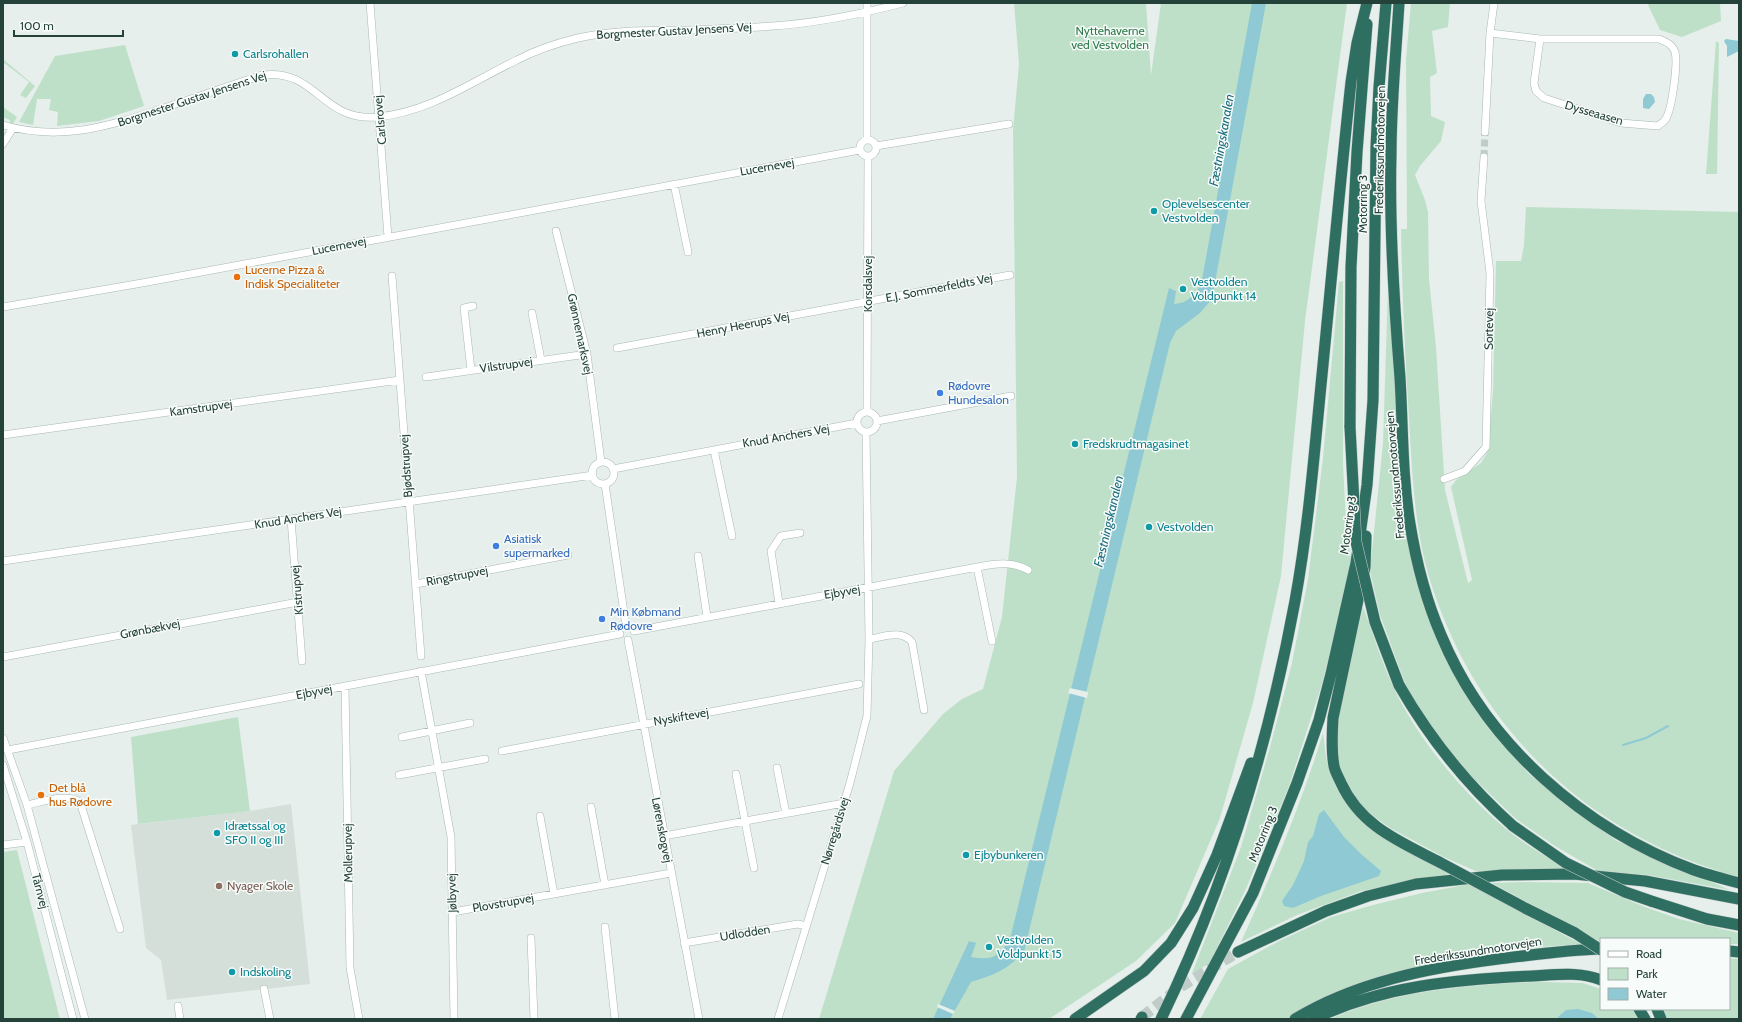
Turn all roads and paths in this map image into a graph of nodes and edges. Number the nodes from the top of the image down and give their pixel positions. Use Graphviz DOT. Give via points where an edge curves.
graph roads {
  1 [pos="370,3"];
  2 [pos="867,3"];
  3 [pos="903,3"];
  4 [pos="1368,3"];
  5 [pos="1386,3"];
  6 [pos="1399,3"];
  7 [pos="1494,3"];
  8 [pos="867,11"];
  9 [pos="1490,33"];
  10 [pos="1540,38"];
  11 [pos="379,117"];
  12 [pos="1009,124"];
  13 [pos="3,125"];
  14 [pos="13,128"];
  15 [pos="1485,132"];
  16 [pos="867,140"];
  17 [pos="3,144"];
  18 [pos="876,146"];
  19 [pos="860,150"];
  20 [pos="868,156"];
  21 [pos="1484,157"];
  22 [pos="674,184"];
  23 [pos="556,231"];
  24 [pos="388,237"];
  25 [pos="688,252"];
  26 [pos="1010,275"];
  27 [pos="392,276"];
  28 [pos="868,301"];
  29 [pos="473,306"];
  30 [pos="3,307"];
  31 [pos="532,313"];
  32 [pos="617,348"];
  33 [pos="587,354"];
  34 [pos="541,360"];
  35 [pos="471,370"];
  36 [pos="426,377"];
  37 [pos="400,380"];
  38 [pos="1011,396"];
  39 [pos="867,412"];
  40 [pos="877,421"];
  41 [pos="857,423"];
  42 [pos="866,432"];
  43 [pos="3,435"];
  44 [pos="714,450"];
  45 [pos="601,462"];
  46 [pos="614,469"];
  47 [pos="593,475"];
  48 [pos="1444,479"];
  49 [pos="605,484"];
  50 [pos="1367,485"];
  51 [pos="409,501"];
  52 [pos="291,519"];
  53 [pos="800,533"];
  54 [pos="732,536"];
  55 [pos="568,555"];
  56 [pos="698,556"];
  57 [pos="3,561"];
  58 [pos="977,567"];
  59 [pos="1028,570"];
  60 [pos="416,584"];
  61 [pos="868,587"];
  62 [pos="298,602"];
  63 [pos="779,603"];
  64 [pos="707,617"];
  65 [pos="626,626"];
  66 [pos="634,631"];
  67 [pos="620,634"];
  68 [pos="869,639"];
  69 [pos="628,640"];
  70 [pos="992,641"];
  71 [pos="421,656"];
  72 [pos="3,657"];
  73 [pos="302,661"];
  74 [pos="421,671"];
  75 [pos="859,684"];
  76 [pos="345,686"];
  77 [pos="924,710"];
  78 [pos="1269,722"];
  79 [pos="470,723"];
  80 [pos="643,724"];
  81 [pos="433,730"];
  82 [pos="402,737"];
  83 [pos="3,738"];
  84 [pos="8,750"];
  85 [pos="502,751"];
  86 [pos="485,760"];
  87 [pos="3,765"];
  88 [pos="440,768"];
  89 [pos="777,768"];
  90 [pos="736,774"];
  91 [pos="399,775"];
  92 [pos="844,803"];
  93 [pos="27,805"];
  94 [pos="591,807"];
  95 [pos="786,814"];
  96 [pos="540,816"];
  97 [pos="745,821"];
  98 [pos="664,836"];
  99 [pos="27,842"];
  100 [pos="3,845"];
  101 [pos="754,868"];
  102 [pos="671,874"];
  103 [pos="1739,883"];
  104 [pos="605,885"];
  105 [pos="554,894"];
  106 [pos="1739,899"];
  107 [pos="453,912"];
  108 [pos="1739,925"];
  109 [pos="806,926"];
  110 [pos="605,927"];
  111 [pos="120,928"];
  112 [pos="531,938"];
  113 [pos="684,943"];
  114 [pos="1600,949"];
  115 [pos="1600,950"];
  116 [pos="1238,952"];
  117 [pos="1600,980"];
  118 [pos="264,989"];
  119 [pos="178,1006"];
  120 [pos="1640,1010"];
  121 [pos="73,1019"];
  122 [pos="85,1019"];
  123 [pos="180,1019"];
  124 [pos="270,1019"];
  125 [pos="359,1019"];
  126 [pos="454,1019"];
  127 [pos="534,1019"];
  128 [pos="615,1019"];
  129 [pos="699,1019"];
  130 [pos="778,1019"];
  131 [pos="1075,1019"];
  132 [pos="1161,1019"];
  133 [pos="1186,1019"];
  134 [pos="1295,1019"];
  135 [pos="1314,1019"];
  136 [pos="1645,1019"];
  1 -- 11 [label="street, Carlsrovej"];
  2 -- 8 [label="street"];
  3 -- 8 [label="street, Borgmester Gustav Jensens Vej"];
  4 -- 78 [label="highway" via="1357,43 1352,82 1308,516 1295,601"];
  4 -- 108 [label="highway, Frederikssundmotorvejen, bridge" via="1351,267 1350,428 1356,542 1375,622 1399,685 1436,743 1488,804 1513,826 1566,863 1624,892 1707,919"];
  5 -- 50 [label="highway, Motorring 3" via="1378,102 1375,354"];
  6 -- 103 [label="highway, Frederikssundmotorvejen" via="1390,155 1392,273 1410,523 1424,586 1440,634 1458,671 1504,737 1530,767 1570,802 1616,833 1654,853 1695,870"];
  7 -- 9 [label="street"];
  8 -- 11 [label="street, Borgmester Gustav Jensens Vej" via="773,26 626,32 579,38 532,52 446,98 408,111"];
  8 -- 16 [label="street"];
  9 -- 10 [label="street, Dysseaasen"];
  9 -- 15 [label="street"];
  10 -- 10 [label="street, Dysseaasen" via="1659,39 1670,44 1675,52 1676,63 1670,109 1665,120 1658,126 1621,123 1544,98 1536,91 1534,83"];
  11 -- 14 [label="street, Borgmester Gustav Jensens Vej" via="353,116 339,111 305,83 293,77 271,74 107,127 63,133 41,133"];
  11 -- 24 [label="street, Carlsrovej"];
  12 -- 18 [label="street"];
  13 -- 14 [label="street, Borgmester Gustav Jensens Vej"];
  14 -- 17 [label="street"];
  16 -- 18 [label="street" via="873,141"];
  16 -- 19 [label="street" via="862,142"];
  18 -- 20 [label="street" via="875,152"];
  19 -- 20 [label="street"];
  19 -- 22 [label="street, Lucernevej"];
  20 -- 28 [label="street, Korsdalsvej"];
  21 -- 48 [label="street, Sortevej" via="1481,202 1490,273 1486,448 1465,471"];
  22 -- 24 [label="street, Lucernevej"];
  22 -- 25 [label="street"];
  23 -- 33 [label="street, Grønnemarksvej"];
  24 -- 30 [label="street, Lucernevej"];
  26 -- 28 [label="street, E.J. Sommerfeldts Vej"];
  27 -- 37 [label="street, Bjødstrupvej"];
  28 -- 32 [label="street, Henry Heerups Vej"];
  28 -- 39 [label="street, Korsdalsvej"];
  29 -- 35 [label="street, Vilstrupvej" via="464,308"];
  31 -- 34 [label="street, Vilstrupvej"];
  33 -- 34 [label="street, Vilstrupvej"];
  33 -- 45 [label="street, Grønnemarksvej"];
  34 -- 35 [label="street, Vilstrupvej"];
  35 -- 36 [label="street, Vilstrupvej"];
  37 -- 43 [label="street, Kamstrupvej"];
  37 -- 51 [label="street, Bjødstrupvej"];
  38 -- 40 [label="street"];
  39 -- 40 [label="street"];
  39 -- 41 [label="street" via="860,416"];
  40 -- 42 [label="street" via="875,427"];
  41 -- 42 [label="street" via="860,429"];
  41 -- 44 [label="street, Knud Anchers Vej"];
  42 -- 61 [label="street"];
  44 -- 46 [label="street, Knud Anchers Vej"];
  44 -- 54 [label="street"];
  45 -- 46 [label="street" via="609,464"];
  45 -- 47 [label="street" via="594,467"];
  46 -- 49 [label="street" via="612,480"];
  47 -- 49 [label="street" via="597,482"];
  47 -- 51 [label="street, Knud Anchers Vej"];
  49 -- 65 [label="street"];
  50 -- 114 [label="highway, bridge" via="1365,567 1333,718 1334,767 1346,792 1358,811 1386,834 1574,933"];
  50 -- 133 [label="highway, Motorring 3" via="1344,620 1316,727 1297,783 1253,893"];
  51 -- 52 [label="street, Knud Anchers Vej"];
  51 -- 60 [label="street, Bjødstrupvej"];
  52 -- 57 [label="street, Knud Anchers Vej"];
  52 -- 62 [label="street, Kistrupvej"];
  53 -- 63 [label="street" via="781,536 771,551"];
  55 -- 60 [label="street, Ringstrupvej"];
  56 -- 64 [label="street"];
  58 -- 59 [label="street, Ejbyvej" via="1004,562"];
  58 -- 61 [label="street, Ejbyvej"];
  58 -- 70 [label="street"];
  60 -- 71 [label="street, Bjødstrupvej"];
  61 -- 63 [label="street, Ejbyvej"];
  61 -- 68 [label="street, Nørregårdsvej"];
  62 -- 72 [label="street, Grønbækvej"];
  62 -- 73 [label="street, Kistrupvej"];
  63 -- 64 [label="street, Ejbyvej"];
  64 -- 66 [label="street, Ejbyvej"];
  65 -- 66 [label="street"];
  65 -- 67 [label="street"];
  66 -- 69 [label="street" via="632,638"];
  67 -- 69 [label="street"];
  67 -- 74 [label="street, Ejbyvej"];
  68 -- 77 [label="street" via="898,634 912,642"];
  68 -- 92 [label="street, Nørregårdsvej" via="867,716"];
  69 -- 80 [label="street, Lørenskogvej"];
  74 -- 76 [label="street, Ejbyvej"];
  74 -- 81 [label="street, Jølbyvej"];
  75 -- 80 [label="street, Nyskiftevej"];
  76 -- 84 [label="street, Ejbyvej"];
  76 -- 125 [label="street, Mollerupvej" via="350,968"];
  78 -- 131 [label="highway" via="1240,789 1214,861 1193,908 1171,943 1144,971"];
  78 -- 132 [label="highway" via="1220,881"];
  79 -- 81 [label="street"];
  80 -- 85 [label="street, Nyskiftevej"];
  80 -- 98 [label="street, Lørenskogvej"];
  81 -- 82 [label="street"];
  81 -- 88 [label="street, Jølbyvej"];
  83 -- 84 [label="street, Tårnvej"];
  84 -- 93 [label="street, Tårnvej"];
  86 -- 88 [label="street"];
  87 -- 99 [label="street, Tårnvej"];
  88 -- 91 [label="street"];
  88 -- 107 [label="street, Jølbyvej" via="451,837"];
  89 -- 95 [label="street"];
  90 -- 97 [label="street"];
  92 -- 95 [label="street"];
  92 -- 109 [label="street, Nørregårdsvej"];
  93 -- 111 [label="street" via="64,798 74,798 80,802"];
  93 -- 122 [label="street, Tårnvej"];
  94 -- 104 [label="street"];
  95 -- 97 [label="street"];
  96 -- 105 [label="street"];
  97 -- 98 [label="street"];
  97 -- 101 [label="street"];
  98 -- 102 [label="street, Lørenskogvej"];
  99 -- 100 [label="street"];
  99 -- 121 [label="street, Tårnvej"];
  102 -- 104 [label="street, Plovstrupvej"];
  102 -- 113 [label="street, Lørenskogvej"];
  104 -- 105 [label="street, Plovstrupvej"];
  105 -- 107 [label="street, Plovstrupvej"];
  106 -- 116 [label="highway" via="1645,881 1574,874 1502,875 1416,884 1368,896 1326,911"];
  107 -- 126 [label="street, Jølbyvej"];
  109 -- 113 [label="street, Udlodden" via="798,924"];
  109 -- 130 [label="street, Nørregårdsvej"];
  110 -- 128 [label="street"];
  112 -- 127 [label="street"];
  113 -- 129 [label="street, Lørenskogvej"];
  115 -- 134 [label="highway, Frederikssundmotorvejen" via="1565,950 1420,972 1349,993"];
  117 -- 135 [label="highway" via="1582,975 1565,975 1450,982 1409,988 1360,1000"];
  118 -- 124 [label="street"];
  119 -- 123 [label="street"];
  120 -- 136 [label="highway"];
}
